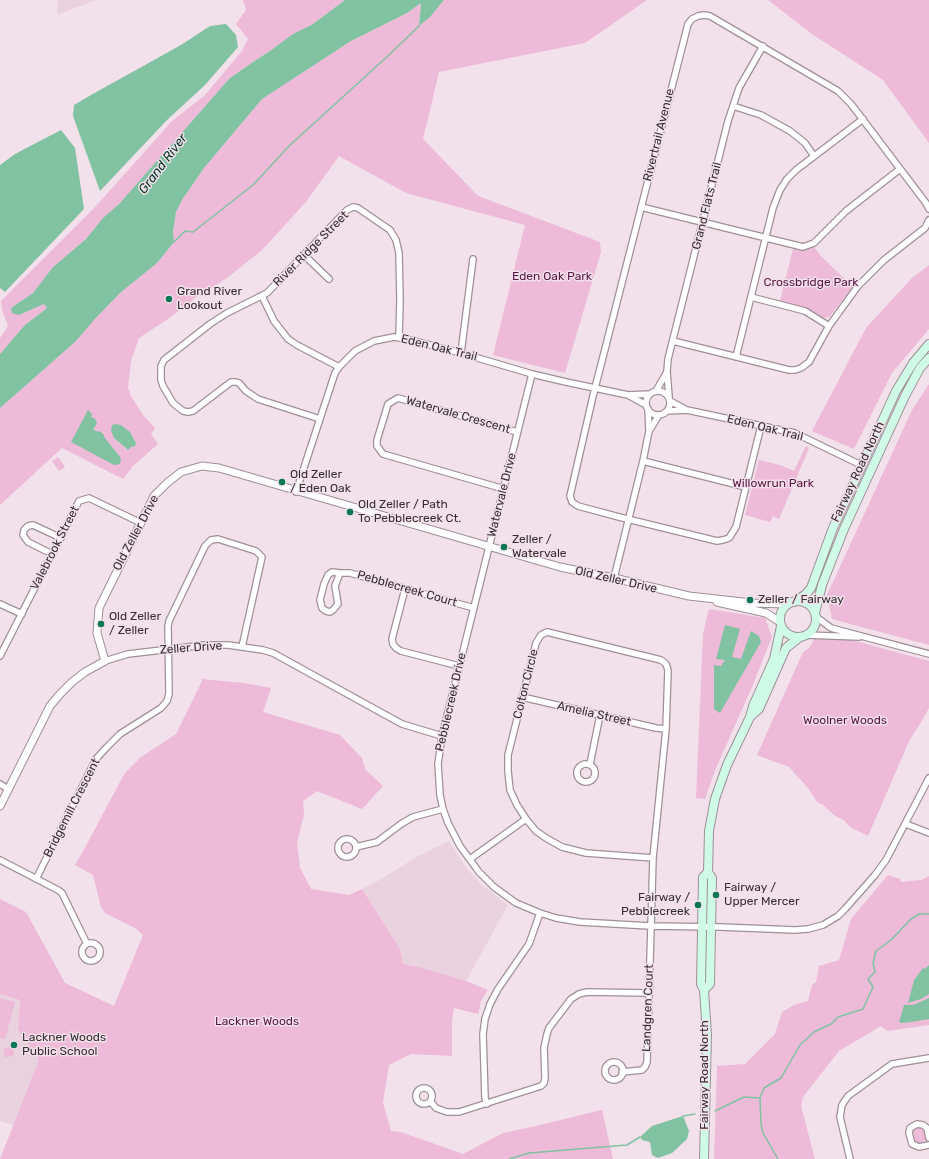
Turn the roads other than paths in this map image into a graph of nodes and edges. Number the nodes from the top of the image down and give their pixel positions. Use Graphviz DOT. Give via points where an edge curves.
graph roads {
  1 [pos="762,46"];
  2 [pos="733,106"];
  3 [pos="863,119"];
  4 [pos="814,156"];
  5 [pos="900,169"];
  6 [pos="641,207"];
  7 [pos="929,209"];
  8 [pos="929,220"];
  9 [pos="703,223"];
  10 [pos="766,238"];
  11 [pos="304,255"];
  12 [pos="473,259"];
  13 [pos="329,279"];
  14 [pos="262,296"];
  15 [pos="751,298"];
  16 [pos="829,326"];
  17 [pos="399,337"];
  18 [pos="673,341"];
  19 [pos="929,344"];
  20 [pos="461,353"];
  21 [pos="736,357"];
  22 [pos="929,358"];
  23 [pos="339,367"];
  24 [pos="667,371"];
  25 [pos="532,374"];
  26 [pos="595,389"];
  27 [pos="653,392"];
  28 [pos="628,395"];
  29 [pos="669,399"];
  30 [pos="647,407"];
  31 [pos="687,410"];
  32 [pos="667,411"];
  33 [pos="659,415"];
  34 [pos="320,419"];
  35 [pos="761,426"];
  36 [pos="649,431"];
  37 [pos="517,432"];
  38 [pos="643,461"];
  39 [pos="861,465"];
  40 [pos="746,487"];
  41 [pos="504,489"];
  42 [pos="296,492"];
  43 [pos="629,519"];
  44 [pos="141,523"];
  45 [pos="60,538"];
  46 [pos="489,547"];
  47 [pos="52,554"];
  48 [pos="340,572"];
  49 [pos="614,578"];
  50 [pos="405,589"];
  51 [pos="704,598"];
  52 [pos="791,603"];
  53 [pos="0,604"];
  54 [pos="474,608"];
  55 [pos="22,614"];
  56 [pos="815,615"];
  57 [pos="781,624"];
  58 [pos="803,636"];
  59 [pos="863,636"];
  60 [pos="242,647"];
  61 [pos="169,649"];
  62 [pos="929,654"];
  63 [pos="0,656"];
  64 [pos="105,661"];
  65 [pos="459,666"];
  66 [pos="522,697"];
  67 [pos="600,715"];
  68 [pos="750,717"];
  69 [pos="666,729"];
  70 [pos="442,736"];
  71 [pos="590,764"];
  72 [pos="929,778"];
  73 [pos="0,784"];
  74 [pos="8,789"];
  75 [pos="0,806"];
  76 [pos="443,809"];
  77 [pos="526,819"];
  78 [pos="906,824"];
  79 [pos="929,833"];
  80 [pos="356,847"];
  81 [pos="653,858"];
  82 [pos="470,859"];
  83 [pos="0,860"];
  84 [pos="36,879"];
  85 [pos="540,913"];
  86 [pos="650,926"];
  87 [pos="707,927"];
  88 [pos="87,944"];
  89 [pos="649,993"];
  90 [pos="929,1058"];
  91 [pos="622,1072"];
  92 [pos="430,1101"];
  93 [pos="487,1104"];
  94 [pos="929,1138"];
  95 [pos="929,1145"];
  96 [pos="704,1159"];
  97 [pos="850,1159"];
  1 -- 2 [label="street, Grand Flats Trail" via="742,81"];
  1 -- 3 [label="street, Rivertrail Avenue" via="833,87 847,99"];
  1 -- 6 [label="street, Rivertrail Avenue" via="710,16 698,16 688,24"];
  2 -- 4 [label="street" via="765,117 790,131 806,143"];
  2 -- 9 [label="street, Grand Flats Trail"];
  3 -- 4 [label="street"];
  3 -- 5 [label="street, Rivertrail Avenue"];
  4 -- 10 [label="street" via="792,174 780,190"];
  5 -- 7 [label="street, Rivertrail Avenue"];
  5 -- 10 [label="street" via="846,211 812,244 800,247"];
  6 -- 9 [label="street"];
  6 -- 26 [label="street, Rivertrail Avenue"];
  8 -- 16 [label="street" via="922,230 867,277"];
  9 -- 10 [label="street"];
  9 -- 18 [label="street, Grand Flats Trail"];
  10 -- 15 [label="street"];
  11 -- 13 [label="street"];
  11 -- 14 [label="street, River Ridge Street"];
  11 -- 17 [label="street, River Ridge Street" via="347,210 353,208 358,208 390,230 399,253"];
  12 -- 20 [label="street"];
  14 -- 23 [label="street" via="274,321 288,339"];
  14 -- 34 [label="street, River Ridge Street" via="210,324 164,360 160,372 163,386 173,403 183,411 198,408 231,382 236,382 258,399"];
  15 -- 16 [label="street" via="805,311"];
  15 -- 21 [label="street"];
  16 -- 21 [label="street" via="809,362 798,370 788,370"];
  17 -- 20 [label="street, Eden Oak Trail"];
  17 -- 23 [label="street, Eden Oak Trail" via="365,345"];
  18 -- 21 [label="street"];
  18 -- 24 [label="street, Grand Flats Trail"];
  19 -- 39 [label="main road, Fairway Road North" via="913,363 896,391"];
  20 -- 25 [label="street, Eden Oak Trail"];
  22 -- 56 [label="main road, Fairway Road North" via="920,368 905,396 844,529 822,586"];
  23 -- 34 [label="street, Eden Oak Trail"];
  24 -- 27 [label="street, Grand Flats Trail"];
  24 -- 29 [label="street, Grand Flats Trail"];
  25 -- 26 [label="street, Eden Oak Trail"];
  25 -- 37 [label="street, Watervale Drive"];
  26 -- 28 [label="street, Eden Oak Trail"];
  26 -- 43 [label="street, Rivertrail Avenue" via="570,496 572,502 578,506"];
  27 -- 28 [label="street, Eden Oak Trail"];
  27 -- 29 [label="street" via="663,392"];
  27 -- 30 [label="street" via="647,397"];
  28 -- 30 [label="street, Eden Oak Trail"];
  29 -- 31 [label="street, Eden Oak Trail"];
  29 -- 32 [label="street"];
  30 -- 33 [label="street" via="652,414"];
  30 -- 36 [label="street"];
  31 -- 32 [label="street, Eden Oak Trail"];
  31 -- 35 [label="street, Eden Oak Trail"];
  32 -- 33 [label="street"];
  33 -- 36 [label="street"];
  34 -- 42 [label="street, Eden Oak Trail"];
  35 -- 39 [label="street, Eden Oak Trail" via="795,434"];
  35 -- 40 [label="street"];
  36 -- 38 [label="street"];
  37 -- 41 [label="street, Watervale Drive"];
  37 -- 41 [label="street, Watervale Crescent" via="398,398 388,404 377,440 377,446 382,454"];
  38 -- 40 [label="street"];
  38 -- 43 [label="street"];
  39 -- 52 [label="main road, Fairway Road North" via="833,528 811,588"];
  40 -- 43 [label="street" via="736,527 729,538 723,540 717,541"];
  41 -- 46 [label="street, Watervale Drive"];
  42 -- 44 [label="street, Old Zeller Drive" via="219,468 202,466 181,472 167,483 154,496"];
  42 -- 46 [label="street, Old Zeller Drive"];
  43 -- 49 [label="street"];
  44 -- 45 [label="street, Valebrook Street" via="86,498 77,503"];
  44 -- 64 [label="street, Old Zeller Drive" via="99,608 97,633"];
  45 -- 47 [label="street, Valebrook Street"];
  45 -- 47 [label="street" via="33,525 24,530 23,534 28,542"];
  46 -- 49 [label="street, Old Zeller Drive" via="560,567"];
  46 -- 54 [label="street, Pebblecreek Drive"];
  47 -- 55 [label="street, Valebrook Street"];
  48 -- 48 [label="street, Pebblecreek Court" via="332,572 324,584 320,600 322,608 326,611 330,612 338,604 335,586"];
  48 -- 50 [label="street, Pebblecreek Court"];
  49 -- 51 [label="street, Old Zeller Drive"];
  50 -- 54 [label="street, Pebblecreek Court"];
  50 -- 65 [label="street" via="392,639 393,644 401,651"];
  51 -- 52 [label="street, Old Zeller Drive" via="762,604"];
  51 -- 57 [label="street, Old Zeller Drive" via="766,612"];
  52 -- 56 [label="main road" via="806,603"];
  52 -- 57 [label="main road" via="780,614"];
  53 -- 55 [label="street"];
  54 -- 65 [label="street, Pebblecreek Drive"];
  55 -- 63 [label="street, Valebrook Street"];
  56 -- 58 [label="main road" via="814,627"];
  56 -- 59 [label="street" via="831,628"];
  57 -- 58 [label="main road" via="787,634"];
  57 -- 68 [label="main road, Fairway Road North" via="776,653"];
  58 -- 59 [label="street"];
  58 -- 68 [label="main road, Fairway Road North" via="786,648 758,709"];
  59 -- 62 [label="street"];
  60 -- 61 [label="street, Zeller Drive" via="204,645"];
  60 -- 61 [label="street" via="262,557 256,551 218,539 211,540 205,546 171,615 168,626"];
  60 -- 70 [label="street, Zeller Drive" via="273,653 402,724"];
  61 -- 64 [label="street, Zeller Drive" via="128,654"];
  61 -- 84 [label="street, Bridgemill Crescent" via="167,701 120,734 96,760"];
  64 -- 74 [label="street, Zeller Drive" via="72,682 50,706"];
  65 -- 70 [label="street, Pebblecreek Drive"];
  66 -- 67 [label="street, Amelia Street"];
  66 -- 69 [label="street, Colton Circle" via="536,642 547,632 661,660 666,664"];
  66 -- 77 [label="street, Colton Circle" via="508,756 508,772 510,790"];
  67 -- 69 [label="street, Amelia Street"];
  67 -- 71 [label="street"];
  68 -- 87 [label="main road, Fairway Road North" via="727,765 715,799 709,831 708,872 712,878"];
  69 -- 81 [label="street, Colton Circle"];
  70 -- 76 [label="street, Pebblecreek Drive" via="438,780"];
  72 -- 78 [label="street, Pebblecreek Drive"];
  73 -- 74 [label="street"];
  74 -- 75 [label="street, Zeller Drive"];
  76 -- 80 [label="street" via="414,817 377,842"];
  76 -- 82 [label="street, Pebblecreek Drive" via="453,835"];
  77 -- 81 [label="street, Colton Circle" via="546,838 574,851"];
  77 -- 82 [label="street"];
  78 -- 79 [label="street"];
  78 -- 87 [label="street, Pebblecreek Drive" via="876,874 845,909 829,921 800,930"];
  81 -- 86 [label="street, Colton Circle"];
  82 -- 85 [label="street, Pebblecreek Drive" via="494,887 516,903"];
  83 -- 84 [label="street"];
  84 -- 88 [label="street" via="62,893"];
  85 -- 86 [label="street, Pebblecreek Drive" via="580,922"];
  85 -- 93 [label="street" via="529,944 495,994 485,1019 483,1034"];
  86 -- 87 [label="street, Pebblecreek Drive"];
  86 -- 89 [label="street, Landgren Court"];
  87 -- 96 [label="main road, Fairway Road North" via="710,984 704,990 707,1064"];
  89 -- 91 [label="street, Landgren Court" via="647,1062 642,1070"];
  89 -- 93 [label="street" via="587,992 575,996 568,1001 547,1034 544,1048 544,1083"];
  90 -- 97 [label="street" via="892,1064 848,1096 842,1105 840,1117"];
  92 -- 93 [label="street" via="436,1108 447,1112 458,1112"];
  94 -- 95 [label="street" via="927,1128 923,1125 917,1124 910,1128 912,1144 919,1147"];
}
